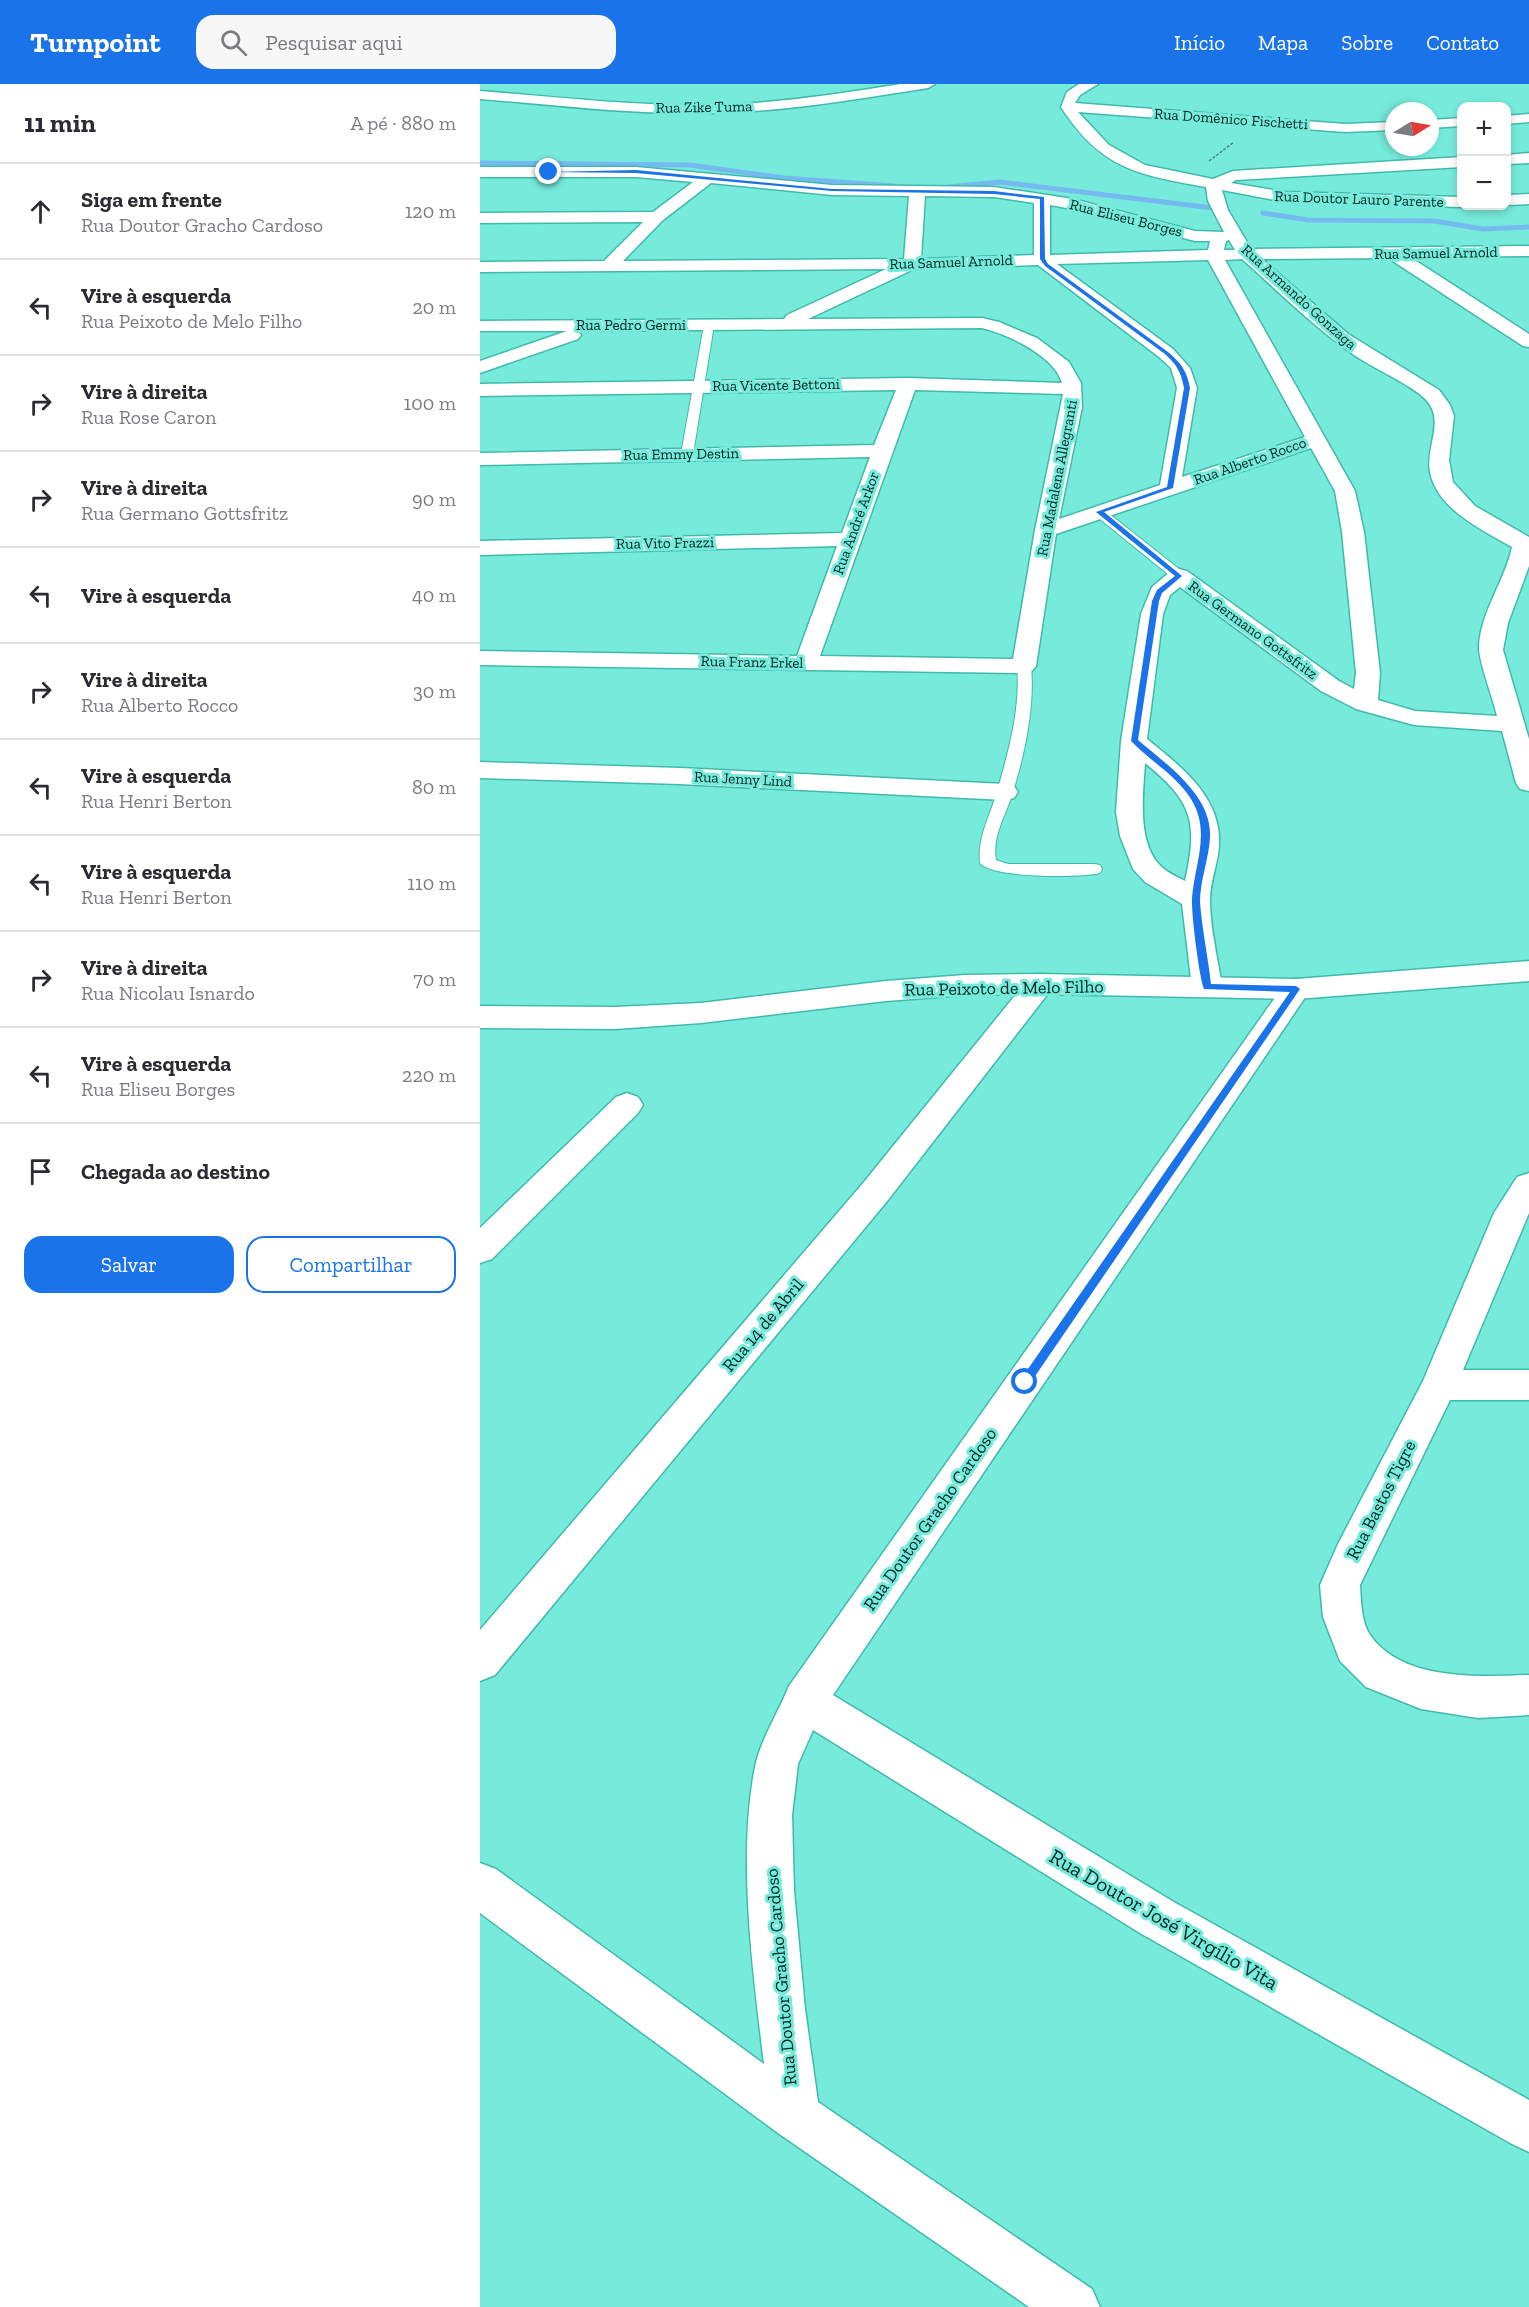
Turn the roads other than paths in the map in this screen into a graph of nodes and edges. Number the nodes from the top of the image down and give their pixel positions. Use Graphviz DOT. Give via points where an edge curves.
graph roads {
  1 [pos="928,84"];
  2 [pos="1091,84"];
  3 [pos="480,94"];
  4 [pos="1068,107"];
  5 [pos="1529,118"];
  6 [pos="1511,120"];
  7 [pos="1457,122"];
  8 [pos="1439,123"];
  9 [pos="1385,126"];
  10 [pos="1529,158"];
  11 [pos="1511,160"];
  12 [pos="1457,162"];
  13 [pos="480,172"];
  14 [pos="708,178"];
  15 [pos="1214,185"];
  16 [pos="917,192"];
  17 [pos="1042,198"];
  18 [pos="1529,199"];
  19 [pos="1511,200"];
  20 [pos="1457,202"];
  21 [pos="657,217"];
  22 [pos="480,218"];
  23 [pos="1223,243"];
  24 [pos="1392,253"];
  25 [pos="1246,254"];
  26 [pos="1525,254"];
  27 [pos="1042,259"];
  28 [pos="910,264"];
  29 [pos="610,265"];
  30 [pos="480,267"];
  31 [pos="709,324"];
  32 [pos="783,324"];
  33 [pos="480,326"];
  34 [pos="598,326"];
  35 [pos="1529,342"];
  36 [pos="480,367"];
  37 [pos="908,384"];
  38 [pos="698,387"];
  39 [pos="1073,389"];
  40 [pos="480,390"];
  41 [pos="1317,438"];
  42 [pos="882,451"];
  43 [pos="687,454"];
  44 [pos="480,459"];
  45 [pos="1170,488"];
  46 [pos="1099,512"];
  47 [pos="1046,530"];
  48 [pos="850,539"];
  49 [pos="1526,544"];
  50 [pos="480,548"];
  51 [pos="1179,576"];
  52 [pos="480,658"];
  53 [pos="806,663"];
  54 [pos="1024,666"];
  55 [pos="1365,704"];
  56 [pos="1511,724"];
  57 [pos="1134,741"];
  58 [pos="480,770"];
  59 [pos="1529,783"];
  60 [pos="1005,792"];
  61 [pos="1094,869"];
  62 [pos="1196,900"];
  63 [pos="1529,971"];
  64 [pos="1040,984"];
  65 [pos="1207,987"];
  66 [pos="1296,989"];
  67 [pos="480,1017"];
  68 [pos="627,1105"];
  69 [pos="1529,1186"];
  70 [pos="480,1249"];
  71 [pos="1439,1385"];
  72 [pos="1529,1385"];
  73 [pos="480,1661"];
  74 [pos="1529,1695"];
  75 [pos="804,1701"];
  76 [pos="480,1885"];
  77 [pos="795,2116"];
  78 [pos="1529,2127"];
  79 [pos="1074,2307"];
  1 -- 3 [label="street, Rua Zike Tuma" via="816,101 709,109"];
  2 -- 4 [label="street" via="1072,94"];
  4 -- 9 [label="street, Rua Domênico Fischetti" via="1345,128"];
  4 -- 15 [label="street, Rua Doutor Lauro Parente" via="1097,142 1121,162 1152,173"];
  5 -- 6 [label="street"];
  7 -- 8 [label="street"];
  10 -- 11 [label="street"];
  12 -- 15 [label="street" via="1244,175"];
  13 -- 14 [label="street, Rua Eliseu Borges" via="636,172"];
  14 -- 16 [label="street, Rua Eliseu Borges" via="824,189"];
  14 -- 21 [label="street"];
  15 -- 20 [label="street, Rua Doutor Lauro Parente" via="1308,199"];
  15 -- 23 [label="street, Rua Armando Gonzaga"];
  16 -- 17 [label="street, Rua Eliseu Borges" via="994,192"];
  16 -- 28 [label="street"];
  17 -- 23 [label="street, Rua Eliseu Borges"];
  17 -- 27 [label="street"];
  18 -- 19 [label="street"];
  21 -- 22 [label="street"];
  21 -- 29 [label="street"];
  23 -- 25 [label="street, Rua Armando Gonzaga"];
  23 -- 25 [label="street, Rua Samuel Arnold"];
  23 -- 27 [label="street, Rua Samuel Arnold"];
  23 -- 41 [label="street"];
  24 -- 25 [label="street, Rua Samuel Arnold"];
  24 -- 26 [label="street, Rua Samuel Arnold"];
  24 -- 35 [label="street"];
  25 -- 49 [label="street, Rua Armando Gonzaga" via="1349,343 1440,402 1446,426 1439,466 1442,480 1470,511"];
  27 -- 28 [label="street, Rua Samuel Arnold"];
  27 -- 45 [label="street" via="1179,364 1187,388"];
  28 -- 29 [label="street, Rua Samuel Arnold"];
  28 -- 32 [label="street"];
  29 -- 30 [label="street, Rua Samuel Arnold"];
  31 -- 32 [label="street, Rua Pedro Germi"];
  31 -- 34 [label="street, Rua Pedro Germi"];
  31 -- 38 [label="lane"];
  32 -- 39 [label="street, Rua Madalena Allegranti" via="992,325 1034,345 1051,358 1067,372"];
  33 -- 34 [label="street, Rua Pedro Germi"];
  34 -- 36 [label="street"];
  37 -- 38 [label="street, Rua Vicente Bettoni"];
  37 -- 39 [label="street, Rua Vicente Bettoni"];
  37 -- 42 [label="street, Rua André Arkor"];
  38 -- 40 [label="street, Rua Vicente Bettoni"];
  38 -- 43 [label="lane"];
  39 -- 47 [label="street, Rua Madalena Allegranti"];
  41 -- 45 [label="street, Rua Alberto Rocco"];
  41 -- 55 [label="street" via="1345,491 1350,511 1368,673"];
  42 -- 43 [label="street, Rua Emmy Destin"];
  42 -- 48 [label="street, Rua André Arkor"];
  43 -- 44 [label="street, Rua Emmy Destin"];
  45 -- 46 [label="street, Rua Alberto Rocco"];
  46 -- 47 [label="street, Rua Alberto Rocco"];
  46 -- 51 [label="lane"];
  47 -- 54 [label="street, Rua Madalena Allegranti"];
  48 -- 50 [label="street, Rua Vito Frazzi"];
  48 -- 53 [label="street, Rua André Arkor"];
  49 -- 56 [label="street" via="1492,631 1491,650"];
  51 -- 55 [label="street, Rua Germano Gottsfritz" via="1330,686"];
  51 -- 57 [label="street, Rua Germano Gottsfritz" via="1160,592 1156,601"];
  52 -- 53 [label="street, Rua Franz Erkel"];
  53 -- 54 [label="street, Rua Franz Erkel"];
  54 -- 60 [label="lane" via="1023,702"];
  55 -- 56 [label="street, Rua Germano Gottsfritz" via="1414,718"];
  56 -- 59 [label="street"];
  57 -- 62 [label="street" via="1177,777 1202,814 1206,836"];
  57 -- 62 [label="street, Rua Germano Gottsfritz" via="1129,812 1143,863 1155,876"];
  58 -- 60 [label="street, Rua Jenny Lind"];
  60 -- 61 [label="lane" via="987,849 988,863 1008,869"];
  62 -- 65 [label="street"];
  63 -- 66 [label="street, Rua Peixoto de Melo Filho"];
  64 -- 65 [label="street, Rua Peixoto de Melo Filho"];
  64 -- 67 [label="street, Rua Peixoto de Melo Filho" via="886,991 701,1013 615,1018"];
  64 -- 73 [label="street, Rua 14 de Abril" via="876,1191"];
  65 -- 66 [label="street, Rua Peixoto de Melo Filho"];
  66 -- 75 [label="street, Rua Doutor Gracho Cardoso"];
  68 -- 70 [label="street"];
  69 -- 71 [label="street, Rua Bastos Tigre" via="1511,1213"];
  71 -- 72 [label="street"];
  71 -- 74 [label="street, Rua Bastos Tigre" via="1352,1557 1341,1585 1342,1617 1354,1647 1382,1673 1421,1689 1478,1698"];
  75 -- 77 [label="street, Rua Doutor Gracho Cardoso" via="777,1764 770,1815 771,1891"];
  75 -- 78 [label="street, Rua Doutor José Virgílio Vita" via="1156,1917"];
  76 -- 77 [label="street"];
  77 -- 79 [label="street"];
}
